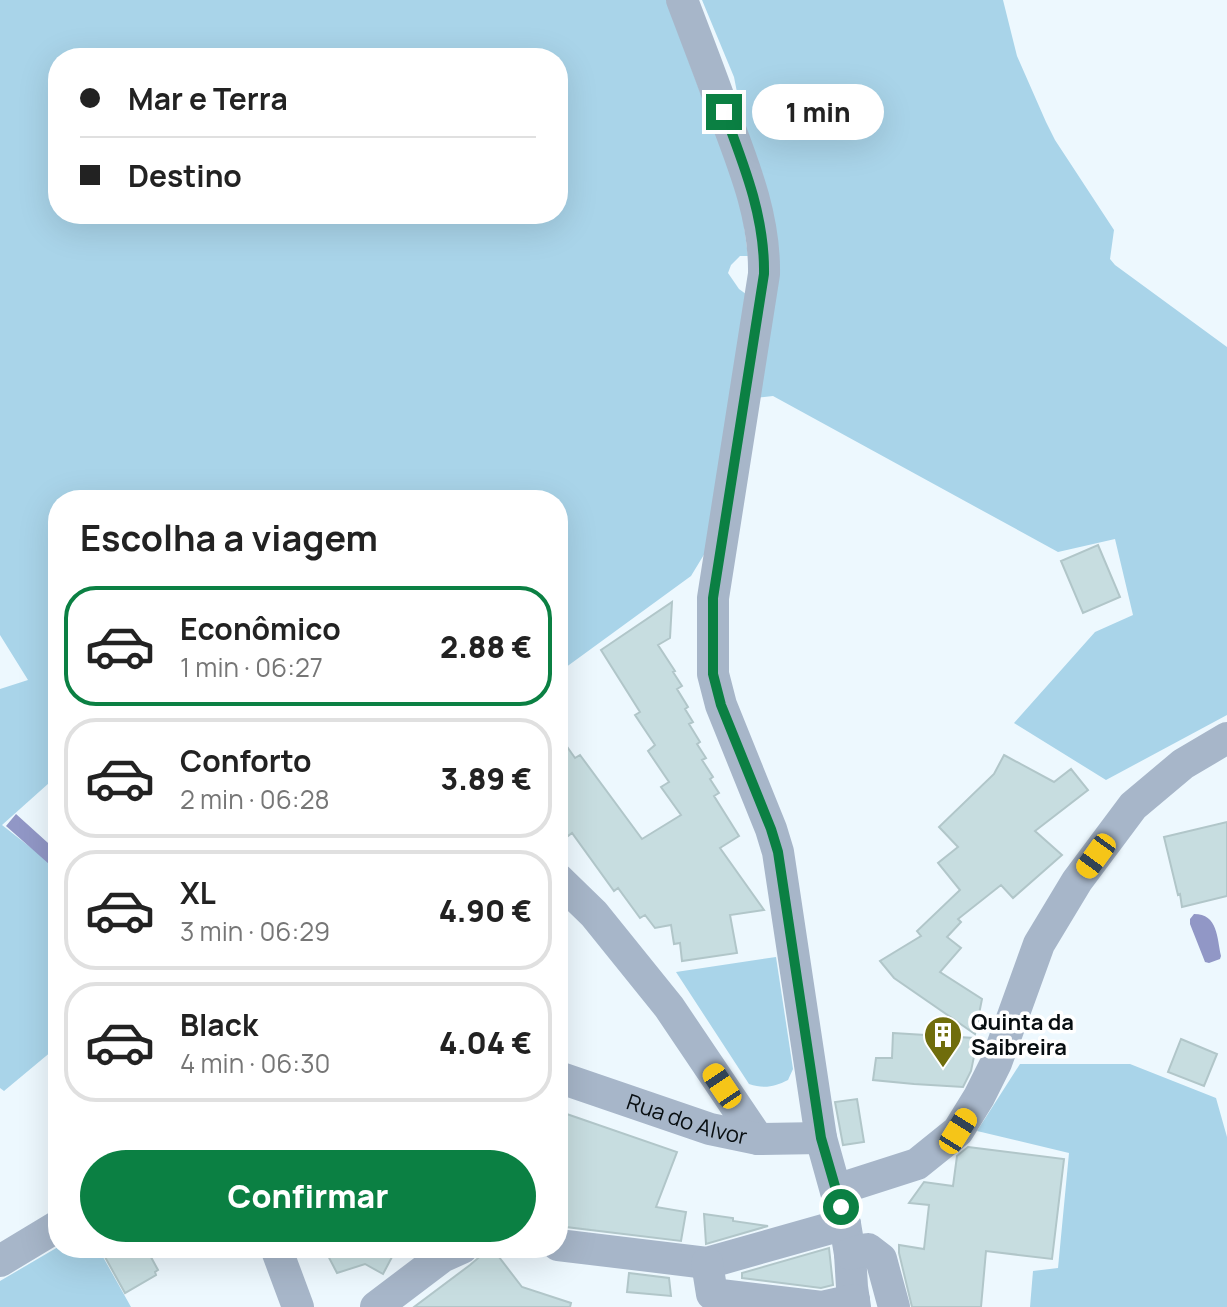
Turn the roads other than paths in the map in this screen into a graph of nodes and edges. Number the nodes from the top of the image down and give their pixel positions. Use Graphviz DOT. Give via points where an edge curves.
graph roads {
  1 [pos="682,0"];
  2 [pos="1227,738"];
  3 [pos="568,889"];
  4 [pos="568,1080"];
  5 [pos="821,1138"];
  6 [pos="758,1139"];
  7 [pos="836,1190"];
  8 [pos="48,1232"];
  9 [pos="848,1239"];
  10 [pos="568,1246"];
  11 [pos="280,1258"];
  12 [pos="441,1258"];
  13 [pos="0,1261"];
  14 [pos="707,1263"];
  15 [pos="855,1304"];
  16 [pos="298,1307"];
  17 [pos="376,1307"];
  18 [pos="894,1307"];
  1 -- 5 [label="street" via="750,182 764,255 713,598 713,674 778,852"];
  2 -- 7 [label="street" via="1183,764 1133,806 1077,881 1039,944 996,1063 958,1131 917,1164"];
  3 -- 6 [label="street" via="669,1007"];
  4 -- 6 [label="street, Rua do Alvor" via="710,1129"];
  5 -- 6 [label="street, Rua do Alvor"];
  5 -- 7 [label="street"];
  7 -- 9 [label="street"];
  8 -- 13 [label="street"];
  9 -- 14 [label="street"];
  9 -- 15 [label="street"];
  9 -- 18 [label="street" via="881,1259"];
  10 -- 14 [label="street"];
  11 -- 16 [label="street"];
  12 -- 17 [label="street"];
  14 -- 15 [label="street" via="712,1294 822,1307"];
}
